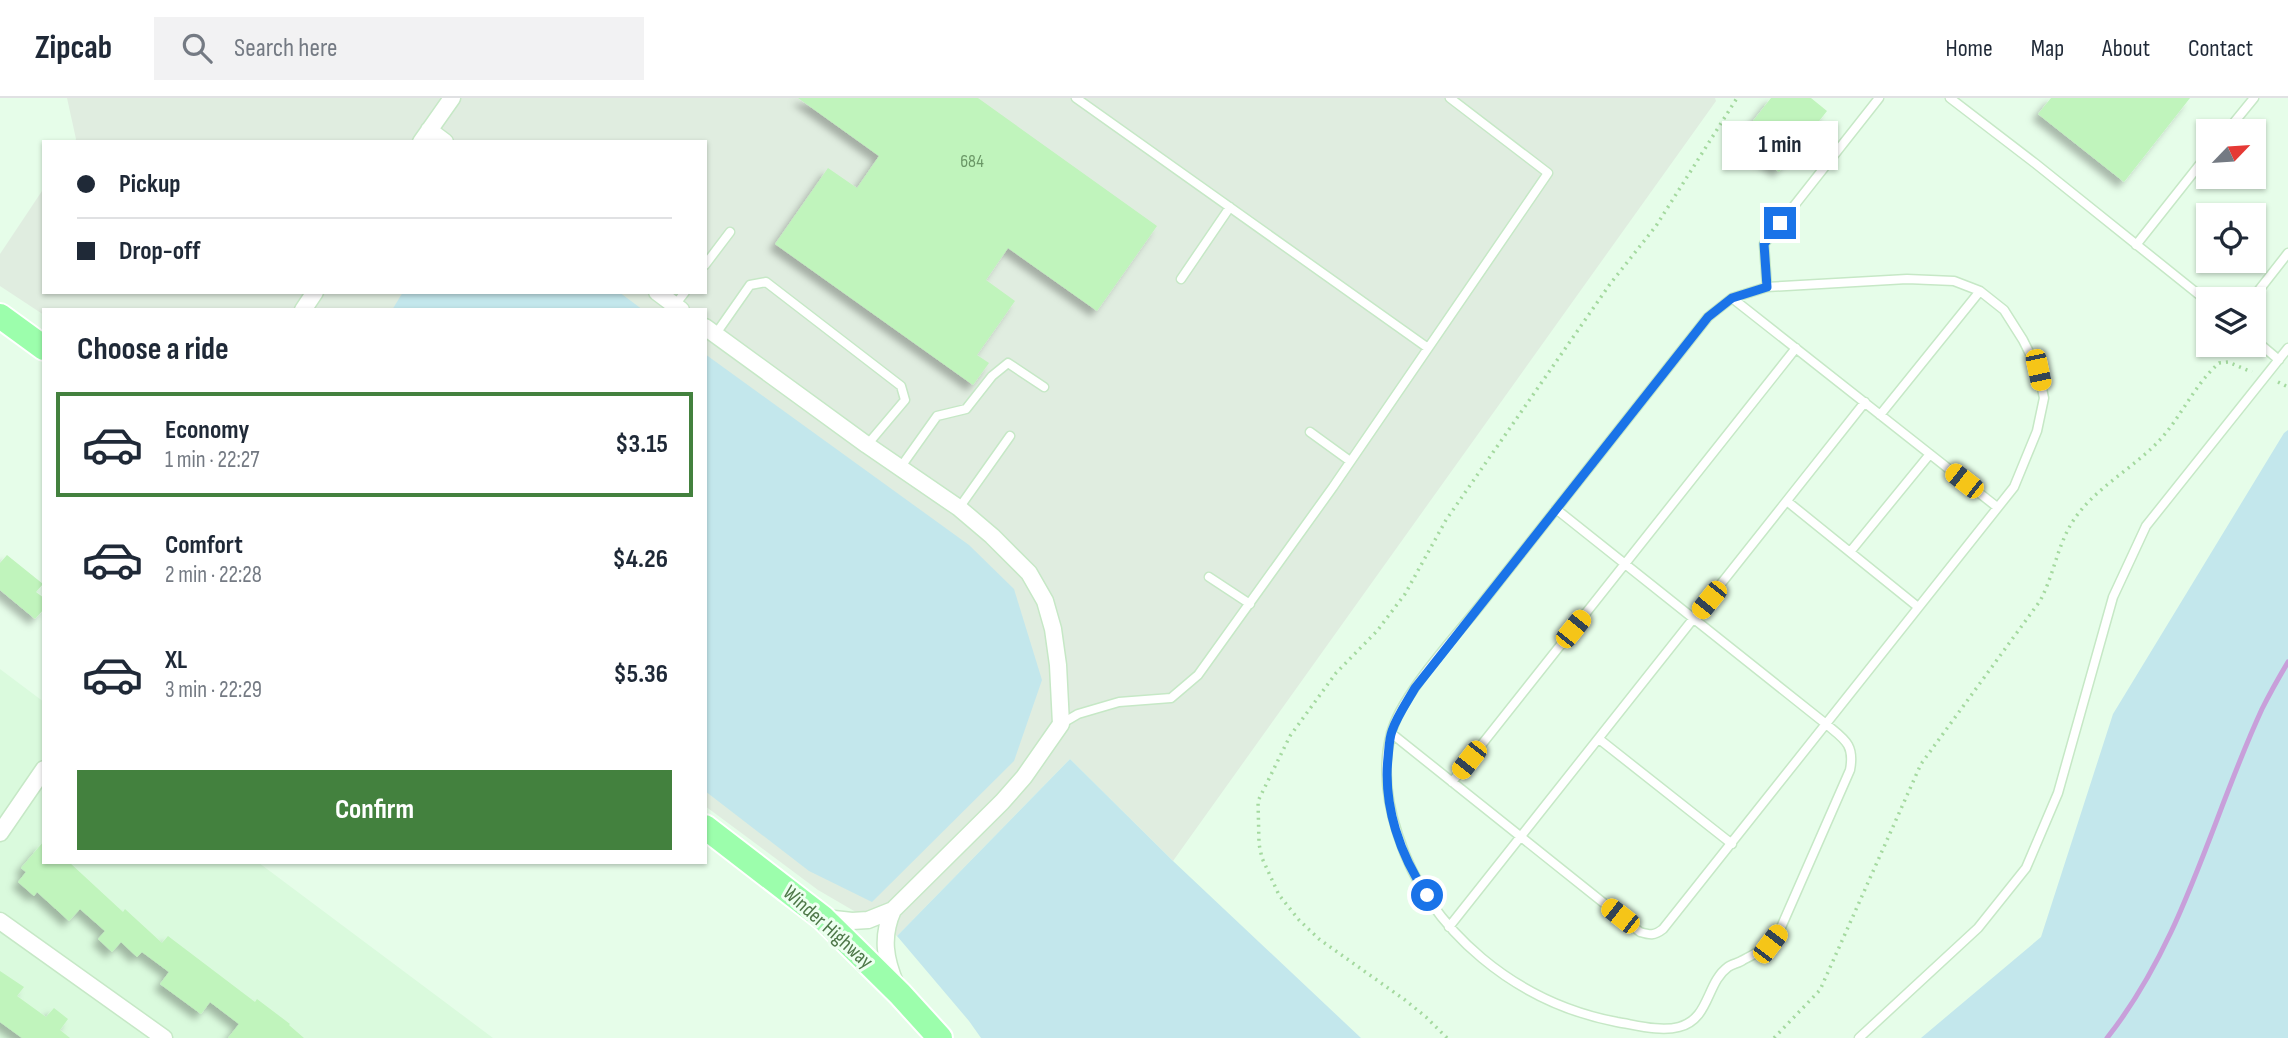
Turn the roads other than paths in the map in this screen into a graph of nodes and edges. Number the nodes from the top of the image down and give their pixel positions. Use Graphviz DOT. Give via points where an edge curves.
graph roads {
  1 [pos="452,98"];
  2 [pos="1076,98"];
  3 [pos="1450,98"];
  4 [pos="1879,98"];
  5 [pos="1950,98"];
  6 [pos="2254,98"];
  7 [pos="2237,119"];
  8 [pos="425,136"];
  9 [pos="2196,169"];
  10 [pos="1230,207"];
  11 [pos="730,232"];
  12 [pos="2136,245"];
  13 [pos="2288,253"];
  14 [pos="707,262"];
  15 [pos="1181,279"];
  16 [pos="1767,287"];
  17 [pos="2261,287"];
  18 [pos="1980,291"];
  19 [pos="2196,292"];
  20 [pos="662,294"];
  21 [pos="1732,298"];
  22 [pos="681,302"];
  23 [pos="0,316"];
  24 [pos="710,331"];
  25 [pos="42,347"];
  26 [pos="1428,348"];
  27 [pos="1796,348"];
  28 [pos="2288,348"];
  29 [pos="2266,350"];
  30 [pos="2278,360"];
  31 [pos="1044,387"];
  32 [pos="1865,402"];
  33 [pos="1880,415"];
  34 [pos="1310,432"];
  35 [pos="1010,436"];
  36 [pos="867,445"];
  37 [pos="1930,454"];
  38 [pos="1350,461"];
  39 [pos="900,468"];
  40 [pos="1788,502"];
  41 [pos="959,508"];
  42 [pos="1997,508"];
  43 [pos="1556,509"];
  44 [pos="1850,552"];
  45 [pos="1625,564"];
  46 [pos="1209,577"];
  47 [pos="1250,604"];
  48 [pos="1918,607"];
  49 [pos="1693,620"];
  50 [pos="1062,724"];
  51 [pos="1826,724"];
  52 [pos="1391,733"];
  53 [pos="1599,739"];
  54 [pos="42,772"];
  55 [pos="1452,782"];
  56 [pos="707,829"];
  57 [pos="0,832"];
  58 [pos="1520,837"];
  59 [pos="1732,844"];
  60 [pos="893,911"];
  61 [pos="823,918"];
  62 [pos="0,921"];
  63 [pos="1449,927"];
  64 [pos="900,993"];
  65 [pos="164,1038"];
  66 [pos="940,1038"];
  67 [pos="1858,1038"];
  1 -- 8 [label="street"];
  2 -- 10 [label="lane"];
  3 -- 26 [label="lane" via="1548,173"];
  4 -- 16 [label="lane" via="1764,244"];
  5 -- 12 [label="lane"];
  6 -- 7 [label="lane"];
  9 -- 12 [label="lane"];
  10 -- 15 [label="lane"];
  10 -- 26 [label="lane"];
  11 -- 14 [label="lane"];
  12 -- 19 [label="lane"];
  13 -- 17 [label="lane"];
  16 -- 18 [label="lane" via="1919,280 1954,281"];
  16 -- 21 [label="lane"];
  18 -- 33 [label="lane"];
  18 -- 42 [label="lane" via="2004,310 2023,340 2038,370 2044,398 2026,461"];
  20 -- 22 [label="street"];
  21 -- 27 [label="lane"];
  21 -- 43 [label="lane" via="1708,317"];
  23 -- 25 [label="main road"];
  24 -- 36 [label="street"];
  24 -- 36 [label="lane" via="750,285 765,282 901,386 905,400"];
  26 -- 38 [label="lane"];
  27 -- 32 [label="lane"];
  27 -- 45 [label="lane"];
  28 -- 30 [label="lane"];
  29 -- 30 [label="lane"];
  30 -- 67 [label="lane" via="2146,526 2113,597 2058,793 2026,868 1978,928"];
  31 -- 39 [label="lane" via="1008,363 966,409 937,416"];
  32 -- 33 [label="lane"];
  32 -- 40 [label="lane"];
  33 -- 37 [label="lane"];
  34 -- 38 [label="lane"];
  35 -- 41 [label="lane"];
  36 -- 39 [label="street"];
  37 -- 42 [label="lane"];
  37 -- 44 [label="lane"];
  38 -- 47 [label="lane"];
  39 -- 41 [label="street"];
  40 -- 44 [label="lane"];
  40 -- 49 [label="lane"];
  41 -- 50 [label="street" via="1012,554 1045,601 1058,665"];
  42 -- 48 [label="lane"];
  43 -- 45 [label="lane"];
  43 -- 52 [label="lane" via="1415,688"];
  44 -- 48 [label="lane"];
  45 -- 49 [label="lane"];
  45 -- 55 [label="lane"];
  46 -- 47 [label="lane"];
  47 -- 50 [label="lane" via="1198,675 1171,698 1119,702 1078,714"];
  48 -- 51 [label="lane"];
  49 -- 51 [label="lane"];
  49 -- 53 [label="lane"];
  50 -- 60 [label="street" via="1002,802"];
  51 -- 59 [label="lane"];
  51 -- 63 [label="lane" via="1849,744 1853,758 1779,932 1757,953 1728,967 1696,1018 1681,1027 1665,1029 1601,1018 1536,995 1480,957"];
  52 -- 55 [label="lane"];
  52 -- 63 [label="lane" via="1385,782 1392,816 1416,879"];
  53 -- 58 [label="lane"];
  53 -- 59 [label="lane"];
  54 -- 57 [label="street"];
  55 -- 58 [label="lane"];
  56 -- 61 [label="main road, Winder Highway"];
  58 -- 59 [label="lane" via="1640,932 1650,935 1663,929"];
  58 -- 63 [label="lane"];
  60 -- 61 [label="street" via="852,922"];
  60 -- 64 [label="street" via="886,955"];
  61 -- 64 [label="main road, Winder Highway"];
  62 -- 65 [label="street"];
  64 -- 66 [label="main road, Winder Highway"];
}
